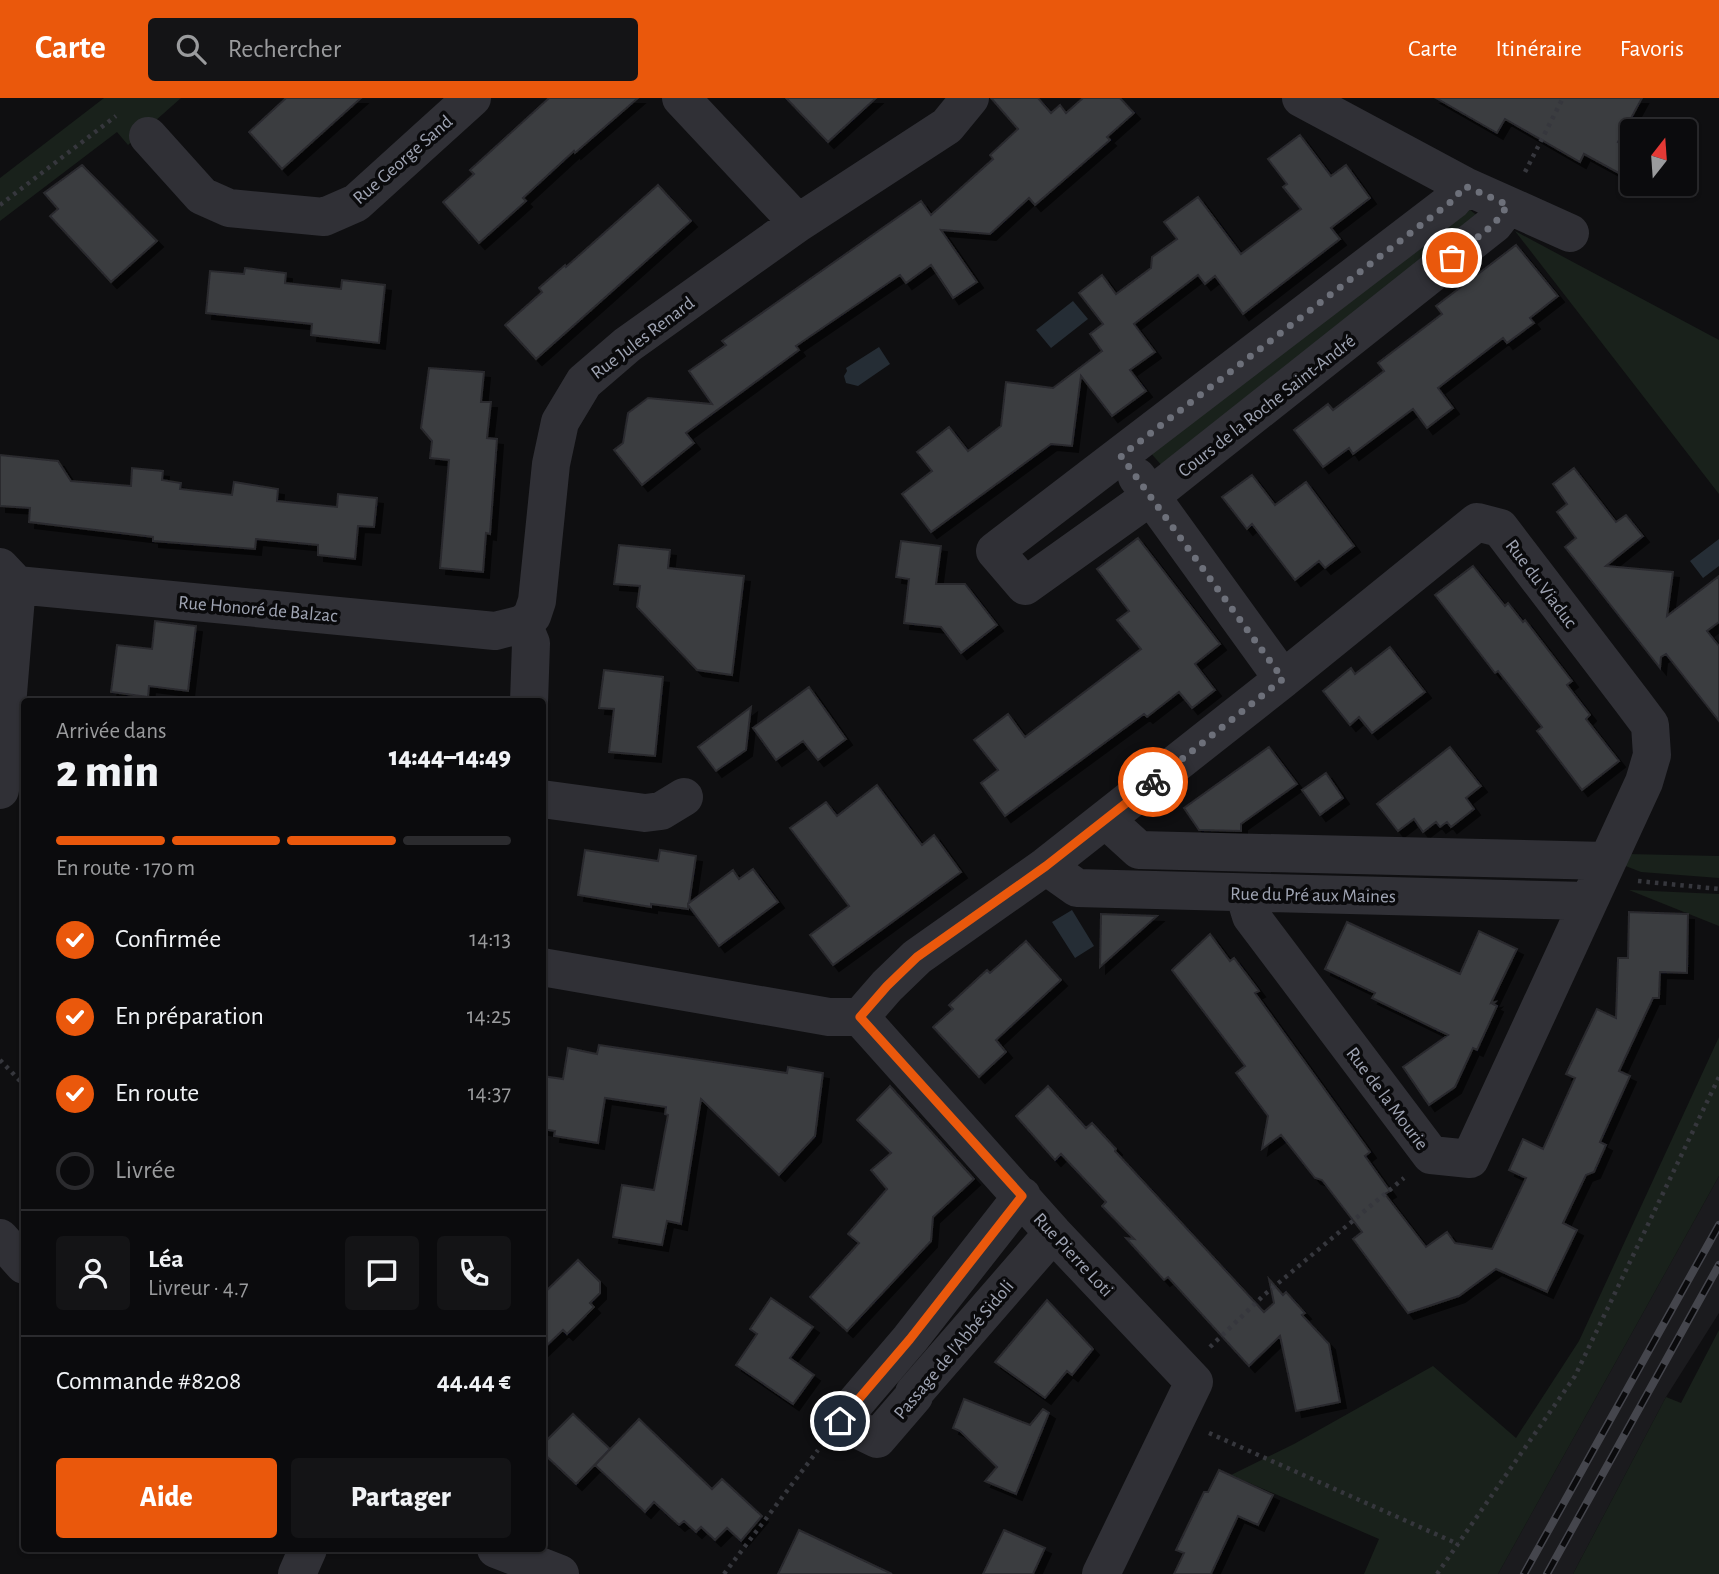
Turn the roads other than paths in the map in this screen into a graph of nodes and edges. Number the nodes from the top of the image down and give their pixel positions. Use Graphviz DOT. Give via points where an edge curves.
graph roads {
  1 [pos="472,98"];
  2 [pos="681,98"];
  3 [pos="970,98"];
  4 [pos="1301,98"];
  5 [pos="137,122"];
  6 [pos="1465,186"];
  7 [pos="1508,205"];
  8 [pos="798,223"];
  9 [pos="1570,233"];
  10 [pos="1121,456"];
  11 [pos="1151,496"];
  12 [pos="8,576"];
  13 [pos="523,624"];
  14 [pos="1283,679"];
  15 [pos="529,698"];
  16 [pos="0,790"];
  17 [pos="684,797"];
  18 [pos="546,800"];
  19 [pos="1106,820"];
  20 [pos="1046,866"];
  21 [pos="1597,880"];
  22 [pos="1244,893"];
  23 [pos="546,968"];
  24 [pos="860,1017"];
  25 [pos="1022,1196"];
  26 [pos="1053,1233"];
  27 [pos="0,1238"];
  28 [pos="21,1262"];
  29 [pos="307,1552"];
  30 [pos="504,1552"];
  31 [pos="298,1574"];
  32 [pos="560,1574"];
  33 [pos="1101,1574"];
  1 -- 5 [label="street, Rue George Sand" via="356,203 324,217 229,208 202,195"];
  2 -- 8 [label="street"];
  3 -- 8 [label="street, Rue Jules Renard" via="947,126"];
  4 -- 6 [label="street"];
  6 -- 7 [label="street"];
  6 -- 10 [label="street, Cours de la Roche Saint-André" via="1452,201"];
  7 -- 9 [label="street"];
  7 -- 11 [label="street, Cours de la Roche Saint-André" via="1494,224"];
  8 -- 13 [label="street, Rue Jules Renard" via="627,345 584,382 560,422 551,464 537,601 532,616"];
  10 -- 11 [label="street"];
  10 -- 11 [label="street, Cours de la Roche Saint-André" via="995,551 1025,586"];
  11 -- 14 [label="street"];
  12 -- 13 [label="street, Rue Honoré de Balzac" via="495,631"];
  12 -- 16 [label="street"];
  13 -- 15 [label="street" via="531,643"];
  14 -- 19 [label="street"];
  14 -- 21 [label="street, Rue du Viaduc" via="1477,522 1500,528 1650,725 1651,755 1644,782"];
  17 -- 18 [label="street" via="661,811 645,813"];
  19 -- 20 [label="street"];
  19 -- 21 [label="street, Rue du Pré aux Maines" via="1139,850"];
  20 -- 22 [label="street, Rue du Pré aux Maines" via="1077,888"];
  20 -- 24 [label="street" via="917,957"];
  21 -- 22 [label="street, Rue du Pré aux Maines"];
  21 -- 22 [label="street, Rue de la Mourie" via="1470,1159 1431,1155 1251,916"];
  23 -- 24 [label="street" via="829,1017"];
  24 -- 25 [label="street, Rue Pierre Loti"];
  25 -- 26 [label="street, Rue Pierre Loti"];
  25 -- 26 [label="street, Passage de l'Abbé Sidoli" via="840,1421 877,1439"];
  26 -- 33 [label="street, Rue Pierre Loti" via="1194,1382"];
  27 -- 28 [label="street"];
  29 -- 31 [label="street"];
  30 -- 32 [label="street"];
}
